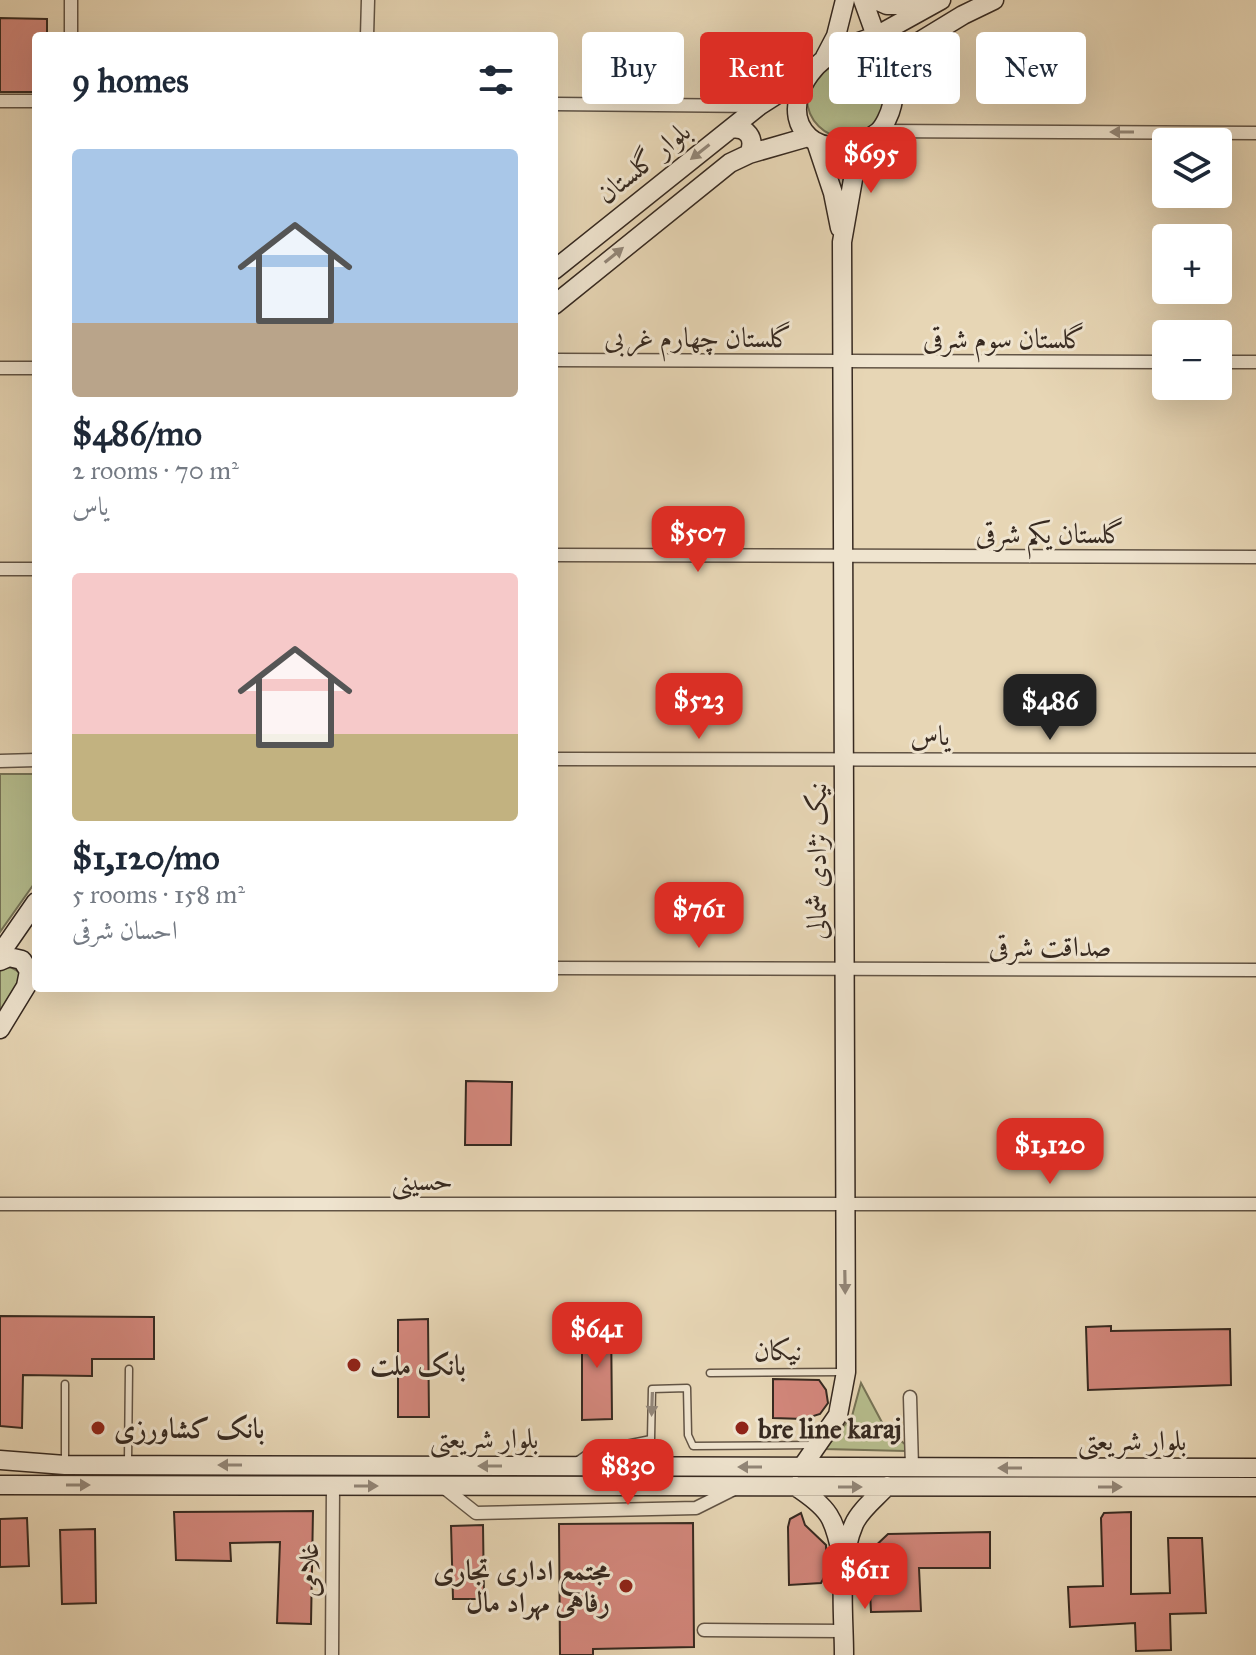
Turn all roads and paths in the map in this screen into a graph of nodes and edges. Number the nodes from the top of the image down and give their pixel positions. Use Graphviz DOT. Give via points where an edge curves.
graph roads {
  1 [pos="71,0"];
  2 [pos="368,0"];
  3 [pos="845,0"];
  4 [pos="863,0"];
  5 [pos="876,0"];
  6 [pos="994,0"];
  7 [pos="937,2"];
  8 [pos="71,32"];
  9 [pos="367,32"];
  10 [pos="875,32"];
  11 [pos="883,32"];
  12 [pos="935,32"];
  13 [pos="829,56"];
  14 [pos="823,60"];
  15 [pos="813,71"];
  16 [pos="0,101"];
  17 [pos="32,101"];
  18 [pos="558,104"];
  19 [pos="762,104"];
  20 [pos="797,104"];
  21 [pos="892,104"];
  22 [pos="759,106"];
  23 [pos="730,129"];
  24 [pos="1256,133"];
  25 [pos="872,136"];
  26 [pos="812,140"];
  27 [pos="749,154"];
  28 [pos="842,242"];
  29 [pos="558,267"];
  30 [pos="558,302"];
  31 [pos="558,360"];
  32 [pos="843,361"];
  33 [pos="1152,362"];
  34 [pos="1232,362"];
  35 [pos="1256,362"];
  36 [pos="0,368"];
  37 [pos="32,368"];
  38 [pos="558,555"];
  39 [pos="843,556"];
  40 [pos="1256,557"];
  41 [pos="0,569"];
  42 [pos="32,569"];
  43 [pos="558,759"];
  44 [pos="843,759"];
  45 [pos="32,760"];
  46 [pos="1256,760"];
  47 [pos="0,761"];
  48 [pos="32,908"];
  49 [pos="0,954"];
  50 [pos="0,961"];
  51 [pos="558,968"];
  52 [pos="844,969"];
  53 [pos="1256,970"];
  54 [pos="27,989"];
  55 [pos="0,1029"];
  56 [pos="0,1204"];
  57 [pos="844,1204"];
  58 [pos="1256,1204"];
  59 [pos="129,1369"];
  60 [pos="846,1372"];
  61 [pos="710,1373"];
  62 [pos="65,1384"];
  63 [pos="910,1397"];
  64 [pos="819,1445"];
  65 [pos="0,1460"];
  66 [pos="65,1465"];
  67 [pos="128,1465"];
  68 [pos="569,1466"];
  69 [pos="802,1467"];
  70 [pos="912,1467"];
  71 [pos="1256,1468"];
  72 [pos="0,1485"];
  73 [pos="333,1486"];
  74 [pos="442,1486"];
  75 [pos="740,1486"];
  76 [pos="795,1486"];
  77 [pos="887,1486"];
  78 [pos="1256,1487"];
  79 [pos="845,1568"];
  80 [pos="704,1630"];
  81 [pos="844,1631"];
  82 [pos="332,1655"];
  83 [pos="844,1655"];
  1 -- 8 [label="street"];
  2 -- 9 [label="street"];
  3 -- 14 [label="main road"];
  4 -- 10 [label="main road"];
  5 -- 7 [label="main road" via="905,7"];
  6 -- 12 [label="main road"];
  7 -- 11 [label="main road"];
  13 -- 14 [label="main road"];
  14 -- 15 [label="main road"];
  16 -- 17 [label="street"];
  18 -- 22 [label="street"];
  19 -- 22 [label="main road, بلوار گلستان"];
  20 -- 26 [label="main road" via="800,126"];
  21 -- 25 [label="main road"];
  22 -- 23 [label="main road, بلوار گلستان"];
  23 -- 27 [label="main road" via="746,131 751,138"];
  23 -- 29 [label="main road, بلوار گلستان, one-way"];
  24 -- 25 [label="street, one-way"];
  25 -- 26 [label="main road" via="842,146"];
  25 -- 28 [label="main road" via="855,168"];
  26 -- 27 [label="main road, بلوار گلستان"];
  26 -- 28 [label="main road" via="833,193"];
  30 -- 27 [label="main road, بلوار گلستان, one-way" via="713,174"];
  28 -- 32 [label="main road, نیک نژادی شمالی"];
  31 -- 32 [label="street, گلستان چهارم غربی"];
  32 -- 33 [label="street, گلستان سوم شرقی"];
  32 -- 39 [label="main road, نیک نژادی شمالی"];
  34 -- 35 [label="street"];
  36 -- 37 [label="street"];
  38 -- 39 [label="street, گلستان یکم شرقی"];
  39 -- 40 [label="street, گلستان یکم شرقی"];
  39 -- 44 [label="main road, نیک نژادی شمالی"];
  41 -- 42 [label="street"];
  43 -- 44 [label="street, یاس"];
  44 -- 46 [label="street, یاس"];
  44 -- 52 [label="main road, نیک نژادی شمالی"];
  45 -- 47 [label="street"];
  48 -- 49 [label="main road"];
  50 -- 54 [label="main road" via="22,960 29,971"];
  51 -- 52 [label="street, صداقت شرقی"];
  52 -- 53 [label="street, صداقت شرقی"];
  52 -- 57 [label="main road, نیک نژادی شمالی"];
  54 -- 55 [label="main road"];
  56 -- 57 [label="street, حسینی"];
  57 -- 58 [label="street, حسینی"];
  57 -- 60 [label="main road, نیک نژادی شمالی, one-way"];
  59 -- 67 [label="lane"];
  60 -- 61 [label="lane, نیکان"];
  60 -- 64 [label="main road, نیک نژادی شمالی" via="838,1415"];
  62 -- 66 [label="lane"];
  63 -- 70 [label="street"];
  64 -- 68 [label="lane, one-way" via="693,1446 687,1388 652,1389 651,1439 591,1451"];
  64 -- 69 [label="main road, نیک نژادی شمالی"];
  65 -- 66 [label="main road, بلوار شریعتی"];
  66 -- 67 [label="main road, بلوار شریعتی"];
  68 -- 67 [label="main road, بلوار شریعتی, one-way"];
  69 -- 68 [label="main road, بلوار شریعتی, one-way"];
  69 -- 70 [label="main road, بلوار شریعتی"];
  71 -- 70 [label="main road, بلوار شریعتی, one-way"];
  72 -- 73 [label="main road, بلوار شریعتی, one-way"];
  73 -- 74 [label="main road, بلوار شریعتی, one-way"];
  73 -- 82 [label="street, غلامی"];
  74 -- 75 [label="main road, بلوار شریعتی"];
  74 -- 75 [label="street" via="476,1513 696,1508"];
  75 -- 76 [label="main road, بلوار شریعتی"];
  76 -- 77 [label="main road, بلوار شریعتی, one-way"];
  76 -- 79 [label="main road" via="825,1507"];
  77 -- 78 [label="main road, بلوار شریعتی, one-way"];
  77 -- 79 [label="main road" via="853,1526"];
  79 -- 81 [label="main road"];
  80 -- 81 [label="street"];
  81 -- 83 [label="main road"];
}
